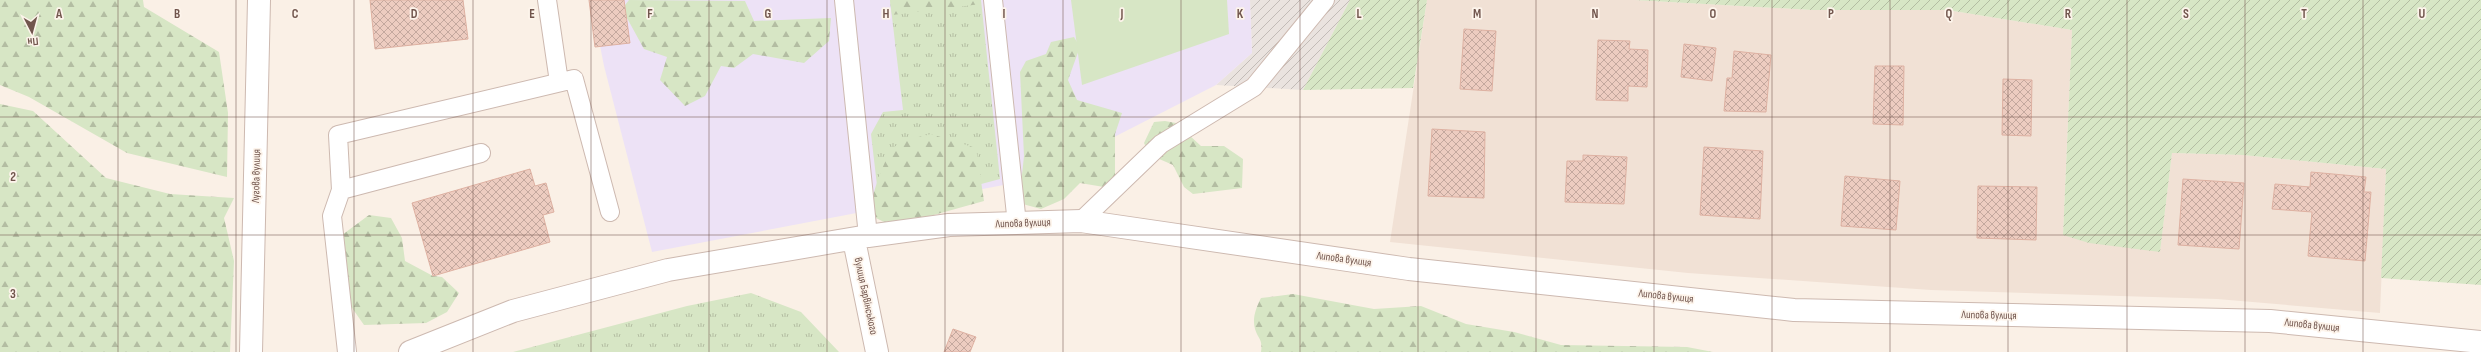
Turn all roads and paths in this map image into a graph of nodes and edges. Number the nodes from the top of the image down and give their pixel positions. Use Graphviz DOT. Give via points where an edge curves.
graph roads {
  1 [pos="259,0"];
  2 [pos="547,0"];
  3 [pos="844,0"];
  4 [pos="993,0"];
  5 [pos="1325,0"];
  6 [pos="559,82"];
  7 [pos="481,153"];
  8 [pos="341,190"];
  9 [pos="610,212"];
  10 [pos="1081,221"];
  11 [pos="1017,224"];
  12 [pos="861,238"];
  13 [pos="2481,342"];
  14 [pos="251,352"];
  15 [pos="347,352"];
  16 [pos="410,352"];
  17 [pos="877,352"];
  1 -- 14 [label="street, Лугова вулиця"];
  2 -- 6 [label="lane"];
  3 -- 12 [label="lane"];
  4 -- 11 [label="lane"];
  5 -- 10 [label="lane" via="1254,87 1161,144"];
  6 -- 8 [label="lane" via="338,135"];
  6 -- 9 [label="lane" via="574,79"];
  7 -- 8 [label="lane"];
  8 -- 15 [label="lane" via="332,216"];
  10 -- 11 [label="street, Липова вулиця"];
  10 -- 13 [label="street, Липова вулиця" via="1409,269 1794,310 2270,321"];
  11 -- 12 [label="street, Липова вулиця" via="949,226"];
  12 -- 16 [label="street, Липова вулиця" via="668,270 513,311"];
  12 -- 17 [label="street, вулиця Барвінського"];
}
